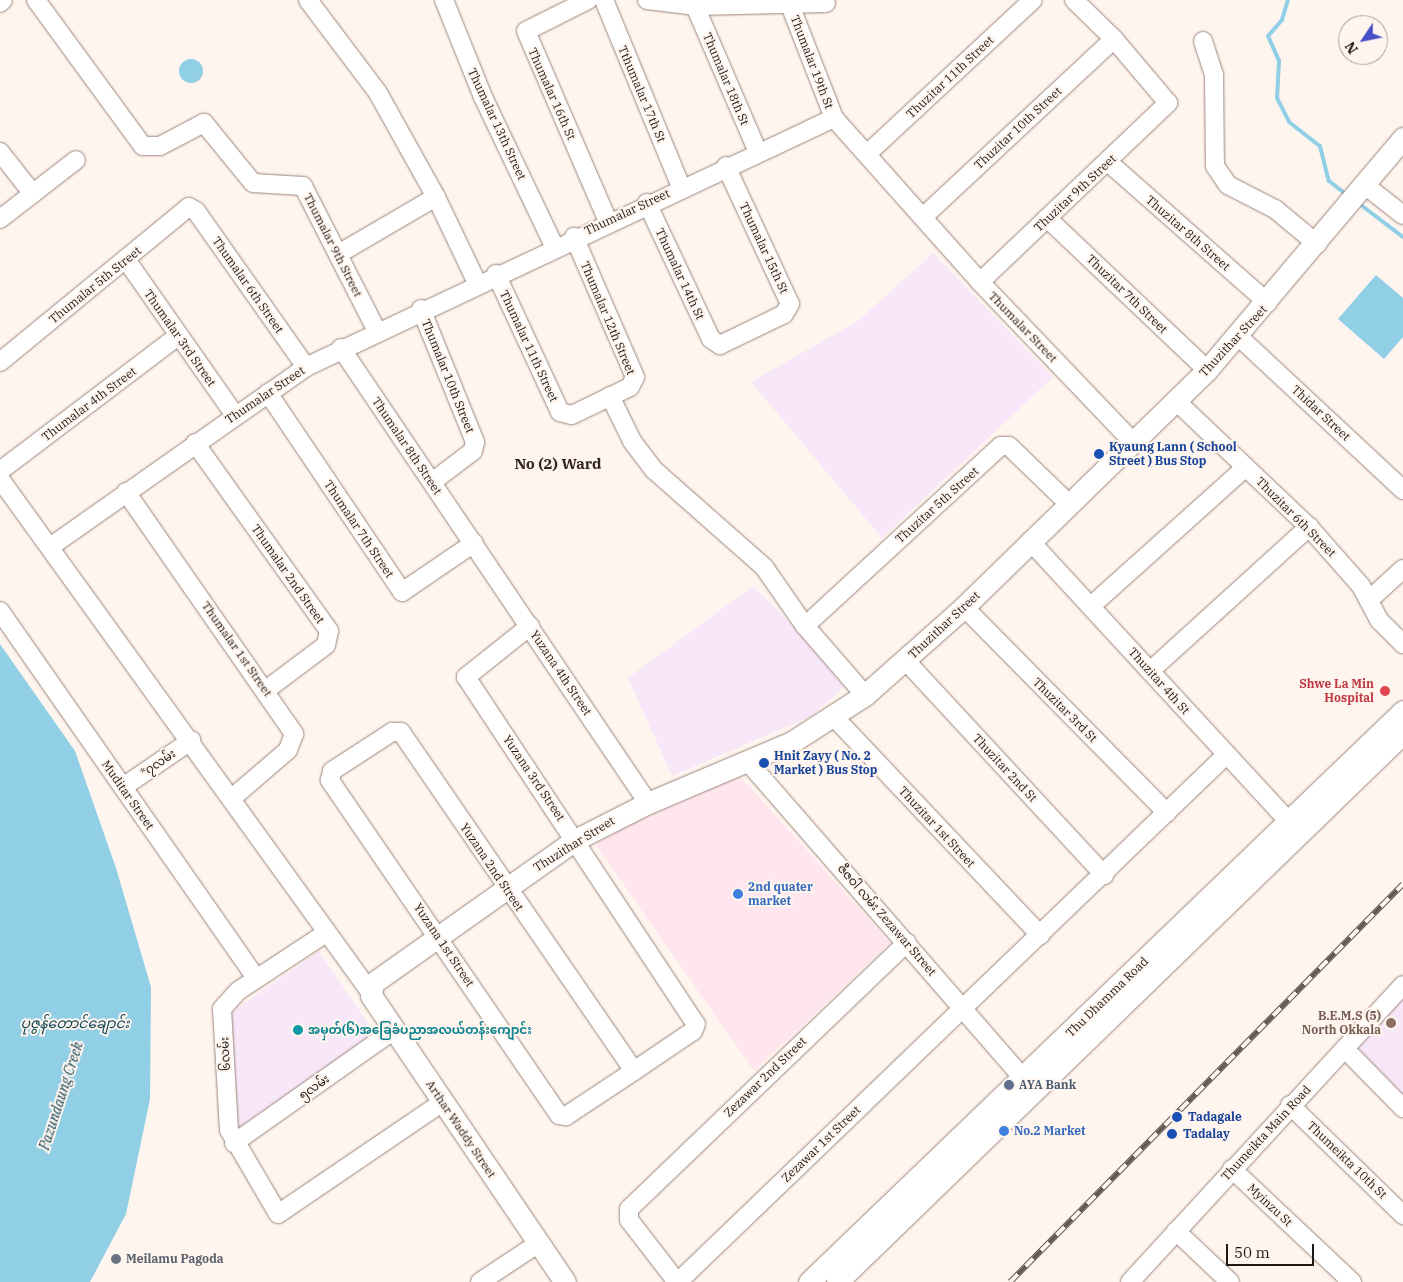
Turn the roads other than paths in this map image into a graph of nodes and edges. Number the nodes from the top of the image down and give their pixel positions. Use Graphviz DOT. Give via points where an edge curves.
graph roads {
  1 [pos="3,0"];
  2 [pos="36,0"];
  3 [pos="308,0"];
  4 [pos="444,0"];
  5 [pos="588,0"];
  6 [pos="604,0"];
  7 [pos="647,0"];
  8 [pos="1033,0"];
  9 [pos="1074,0"];
  10 [pos="826,2"];
  11 [pos="0,3"];
  12 [pos="790,5"];
  13 [pos="695,6"];
  14 [pos="1114,39"];
  15 [pos="1203,41"];
  16 [pos="834,118"];
  17 [pos="1402,143"];
  18 [pos="0,152"];
  19 [pos="758,152"];
  20 [pos="867,154"];
  21 [pos="76,160"];
  22 [pos="1108,162"];
  23 [pos="726,166"];
  24 [pos="681,187"];
  25 [pos="1364,188"];
  26 [pos="33,194"];
  27 [pos="436,197"];
  28 [pos="647,203"];
  29 [pos="189,207"];
  30 [pos="1403,215"];
  31 [pos="923,217"];
  32 [pos="1048,218"];
  33 [pos="0,219"];
  34 [pos="608,221"];
  35 [pos="574,237"];
  36 [pos="1316,244"];
  37 [pos="554,246"];
  38 [pos="340,253"];
  39 [pos="126,261"];
  40 [pos="496,274"];
  41 [pos="980,282"];
  42 [pos="477,283"];
  43 [pos="1268,303"];
  44 [pos="421,309"];
  45 [pos="377,331"];
  46 [pos="178,336"];
  47 [pos="1238,336"];
  48 [pos="714,345"];
  49 [pos="341,348"];
  50 [pos="0,362"];
  51 [pos="306,367"];
  52 [pos="1207,370"];
  53 [pos="268,393"];
  54 [pos="610,396"];
  55 [pos="1175,400"];
  56 [pos="235,415"];
  57 [pos="565,416"];
  58 [pos="1132,442"];
  59 [pos="196,443"];
  60 [pos="1246,467"];
  61 [pos="0,471"];
  62 [pos="0,480"];
  63 [pos="432,482"];
  64 [pos="1403,490"];
  65 [pos="126,492"];
  66 [pos="1068,503"];
  67 [pos="1309,527"];
  68 [pos="1030,540"];
  69 [pos="474,543"];
  70 [pos="50,547"];
  71 [pos="1403,569"];
  72 [pos="1369,600"];
  73 [pos="1091,606"];
  74 [pos="964,608"];
  75 [pos="0,611"];
  76 [pos="530,626"];
  77 [pos="805,626"];
  78 [pos="1403,644"];
  79 [pos="906,661"];
  80 [pos="1150,671"];
  81 [pos="266,690"];
  82 [pos="865,695"];
  83 [pos="835,718"];
  84 [pos="1399,726"];
  85 [pos="192,740"];
  86 [pos="1226,754"];
  87 [pos="748,763"];
  88 [pos="329,775"];
  89 [pos="123,787"];
  90 [pos="232,798"];
  91 [pos="648,803"];
  92 [pos="1167,812"];
  93 [pos="1289,822"];
  94 [pos="575,840"];
  95 [pos="1104,874"];
  96 [pos="506,887"];
  97 [pos="326,933"];
  98 [pos="437,935"];
  99 [pos="1040,935"];
  100 [pos="907,942"];
  101 [pos="256,978"];
  102 [pos="374,982"];
  103 [pos="1403,985"];
  104 [pos="963,1006"];
  105 [pos="394,1030"];
  106 [pos="1344,1049"];
  107 [pos="634,1071"];
  108 [pos="1023,1078"];
  109 [pos="443,1102"];
  110 [pos="1290,1105"];
  111 [pos="1403,1108"];
  112 [pos="234,1144"];
  113 [pos="1232,1168"];
  114 [pos="1403,1215"];
  115 [pos="1176,1231"];
  116 [pos="539,1243"];
  117 [pos="480,1282"];
  118 [pos="565,1282"];
  119 [pos="678,1282"];
  120 [pos="809,1282"];
  121 [pos="837,1282"];
  122 [pos="1130,1282"];
  123 [pos="1230,1282"];
  124 [pos="1352,1282"];
  1 -- 11 [label="street"];
  2 -- 38 [label="street, Thumalar 9th Street" via="143,146 160,146 204,123 253,183 303,186"];
  3 -- 27 [label="street" via="378,94"];
  4 -- 37 [label="street, Thumalar 13th Street" via="483,97"];
  5 -- 34 [label="street, Thumalar 16th St" via="526,31"];
  6 -- 24 [label="street, Tthumalar 17th St"];
  7 -- 13 [label="street"];
  8 -- 20 [label="street, Thuzitar 11th Street"];
  9 -- 14 [label="street"];
  10 -- 12 [label="street"];
  12 -- 13 [label="street"];
  12 -- 16 [label="street, Thumalar 19th St"];
  13 -- 19 [label="street, Thumalar 18th St"];
  14 -- 22 [label="street, Thuzitar 9th Street" via="1168,103"];
  14 -- 31 [label="street, Thuzitar 10th Street"];
  15 -- 36 [label="street" via="1214,75 1215,166 1228,185 1275,209"];
  16 -- 19 [label="street, Thumalar Street"];
  16 -- 20 [label="street, Thumalar Street"];
  17 -- 25 [label="main road, Thuzithar Street"];
  18 -- 26 [label="street"];
  19 -- 23 [label="street, Thumalar Street"];
  20 -- 31 [label="street, Thumalar Street"];
  21 -- 26 [label="street"];
  22 -- 32 [label="street, Thuzitar 9th Street"];
  22 -- 43 [label="street, Thuzitar 8th Street"];
  23 -- 24 [label="street, Thumalar Street"];
  23 -- 48 [label="street, Thumalar 15th St" via="790,304 784,314"];
  24 -- 28 [label="street, Thumalar Street"];
  25 -- 30 [label="street"];
  25 -- 36 [label="main road, Thuzithar Street"];
  26 -- 33 [label="street"];
  27 -- 38 [label="street"];
  27 -- 42 [label="street"];
  28 -- 34 [label="street, Thumalar Street"];
  28 -- 48 [label="street, Thumalar 14th St"];
  29 -- 39 [label="street, Thumalar 5th Street"];
  29 -- 51 [label="street, Thumalar 6th Street" via="196,211"];
  31 -- 41 [label="street, Thumalar Street"];
  32 -- 41 [label="street, Thuzitar 9th Street"];
  32 -- 52 [label="street, Thuzitar 7th Street"];
  34 -- 35 [label="street, Thumalar Street"];
  35 -- 37 [label="street, Thumalar Street"];
  35 -- 54 [label="street, Thumalar 12th Street" via="635,377 634,384"];
  36 -- 43 [label="main road, Thuzithar Street"];
  37 -- 40 [label="street, Thumalar Street"];
  38 -- 45 [label="street, Thumalar 9th Street"];
  39 -- 46 [label="street, Thumalar 3rd Street"];
  39 -- 50 [label="street, Thumalar 5th Street"];
  40 -- 42 [label="street, Thumalar Street"];
  40 -- 57 [label="street, Thumalar 11th Street"];
  41 -- 58 [label="street, Thumalar Street"];
  42 -- 44 [label="street, Thumalar Street"];
  43 -- 47 [label="main road, Thuzithar Street"];
  44 -- 45 [label="street, Thumalar Street"];
  44 -- 63 [label="street, Thumalar 10th Street" via="475,442 473,450"];
  45 -- 49 [label="street, Thumalar Street"];
  46 -- 56 [label="street, Thumalar 3rd Street"];
  46 -- 61 [label="street, Thumalar 4th Street"];
  47 -- 52 [label="main road, Thuzithar Street"];
  47 -- 64 [label="street, Thidar Street"];
  49 -- 51 [label="street, Thumalar Street"];
  49 -- 63 [label="street, Thumalar 8th Street"];
  51 -- 53 [label="street, Thumalar Street"];
  52 -- 55 [label="main road, Thuzithar Street"];
  53 -- 56 [label="street, Thumalar Street"];
  53 -- 69 [label="street, Thumalar 7th Street" via="402,592"];
  54 -- 57 [label="street, Thumalar 12th Street"];
  54 -- 77 [label="street" via="632,441 654,470 758,560"];
  55 -- 58 [label="main road, Thuzithar Street"];
  55 -- 60 [label="street, Thuzitar 6th Street"];
  56 -- 59 [label="street, Thumalar Street"];
  58 -- 66 [label="main road, Thuzithar Street"];
  59 -- 65 [label="street, Thumalar Street"];
  59 -- 81 [label="street, Thumalar 2nd Street" via="328,631 326,645"];
  60 -- 67 [label="street, Thuzitar 6th Street"];
  60 -- 73 [label="street"];
  62 -- 70 [label="street"];
  63 -- 69 [label="street, Thumalar 8th Street"];
  65 -- 70 [label="street, Thumalar Street"];
  65 -- 81 [label="street, Thumalar 1st Street"];
  66 -- 68 [label="main road, Thuzithar Street"];
  66 -- 77 [label="street, Thuzitar 5th Street" via="1009,446 1001,446"];
  67 -- 72 [label="street, Thuzitar 6th Street"];
  67 -- 80 [label="street"];
  68 -- 73 [label="street, Thuzitar 4th St"];
  68 -- 74 [label="main road, Thuzithar Street"];
  69 -- 76 [label="street, Yuzana 4th Street"];
  70 -- 85 [label="street"];
  71 -- 72 [label="street"];
  72 -- 78 [label="street, Thuzitar 6th Street" via="1380,621"];
  73 -- 80 [label="street, Thuzitar 4th St"];
  74 -- 79 [label="main road, Thuzithar Street"];
  74 -- 92 [label="street, Thuzitar 3rd St"];
  75 -- 89 [label="street, Muditar Street"];
  76 -- 91 [label="street, Yuzana 4th Street"];
  76 -- 94 [label="street, Yuzana 3rd Street" via="466,677"];
  77 -- 82 [label="street"];
  79 -- 82 [label="main road, Thuzithar Street"];
  79 -- 95 [label="street, Thuzitar 2nd St"];
  80 -- 86 [label="street, Thuzitar 4th St"];
  81 -- 90 [label="street, Thumalar 1st Street" via="294,740"];
  82 -- 83 [label="main road, Thuzithar Street"];
  83 -- 87 [label="main road, Thuzithar Street"];
  83 -- 99 [label="street, Thuzitar 1st Street"];
  84 -- 93 [label="main road, Thu Dhamma Road"];
  84 -- 121 [label="main road, Thu Dhamma Road"];
  85 -- 89 [label="street, *၇လမ်း"];
  85 -- 90 [label="street"];
  86 -- 92 [label="street, Zezawar 1st Street"];
  86 -- 93 [label="street, Thuzitar 4th St"];
  87 -- 91 [label="main road, Thuzithar Street"];
  87 -- 100 [label="street, ဇီဇဝါ လမ်း Zezawar Street"];
  88 -- 96 [label="street, Yuzana 2nd Street" via="392,732 401,732"];
  88 -- 98 [label="street, Yuzana 1st Street"];
  89 -- 101 [label="street, Muditar Street"];
  90 -- 97 [label="street"];
  91 -- 94 [label="main road, Thuzithar Street"];
  92 -- 95 [label="street, Zezawar 1st Street"];
  93 -- 108 [label="main road, Thu Dhamma Road"];
  94 -- 96 [label="main road, Thuzithar Street"];
  94 -- 107 [label="street, Yuzana 3rd Street" via="696,1024"];
  95 -- 99 [label="street, Zezawar 1st Street"];
  96 -- 98 [label="main road, Thuzithar Street"];
  96 -- 107 [label="street, Yuzana 2nd Street"];
  97 -- 101 [label="street, ၆လမ်း"];
  97 -- 102 [label="street"];
  98 -- 102 [label="main road, Thuzithar Street"];
  98 -- 107 [label="street, Yuzana 1st Street" via="559,1115 566,1116"];
  99 -- 104 [label="street, Zezawar 1st Street"];
  100 -- 104 [label="street, ဇီဇဝါ လမ်း Zezawar Street"];
  100 -- 119 [label="street, Zezawar 2nd Street" via="626,1215"];
  101 -- 112 [label="street, ၆လမ်း" via="222,1009 229,1130"];
  102 -- 105 [label="main road, Arthar Waddy Street"];
  103 -- 106 [label="street, Thumeikta Main Road"];
  104 -- 108 [label="street, ဇီဇဝါ လမ်း Zezawar Street"];
  104 -- 119 [label="street, Zezawar 1st Street"];
  105 -- 109 [label="main road, Arthar Waddy Street"];
  105 -- 112 [label="street, ၅လမ်း"];
  106 -- 110 [label="street, Thumeikta Main Road"];
  106 -- 111 [label="street"];
  108 -- 120 [label="main road, Thu Dhamma Road"];
  109 -- 112 [label="street, ၆လမ်း" via="278,1214"];
  109 -- 116 [label="main road, Arthar Waddy Street"];
  110 -- 113 [label="street, Thumeikta Main Road"];
  110 -- 114 [label="street, Thumeikta 10th St"];
  113 -- 115 [label="street, Thumeikta Main Road"];
  113 -- 124 [label="street, Myinzu St"];
  115 -- 122 [label="street, Thumeikta Main Road"];
  115 -- 123 [label="street"];
  116 -- 117 [label="street"];
  116 -- 118 [label="main road, Arthar Waddy Street"];
}
